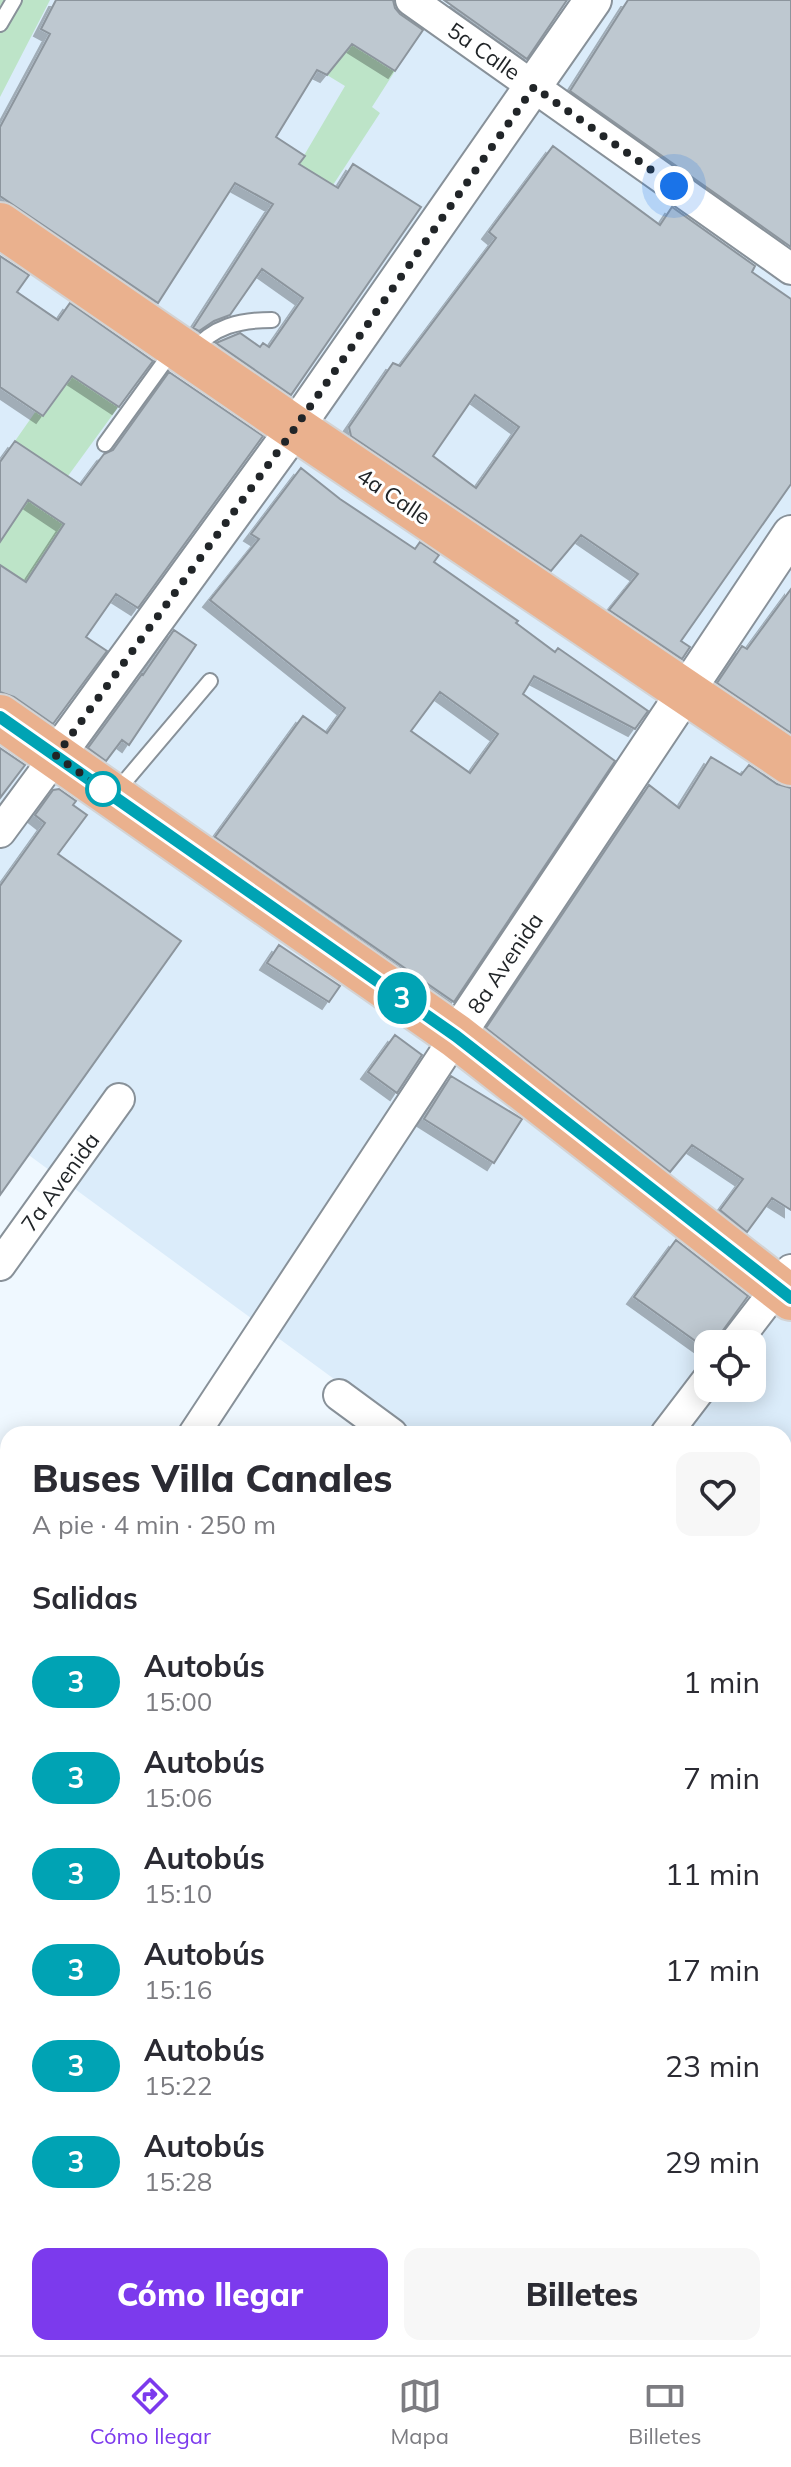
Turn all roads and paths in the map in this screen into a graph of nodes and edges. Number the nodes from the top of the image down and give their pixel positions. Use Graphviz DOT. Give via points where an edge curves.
graph roads {
  1 [pos="14,0"];
  2 [pos="411,0"];
  3 [pos="593,0"];
  4 [pos="0,24"];
  5 [pos="534,87"];
  6 [pos="0,225"];
  7 [pos="791,269"];
  8 [pos="272,320"];
  9 [pos="182,351"];
  10 [pos="295,428"];
  11 [pos="105,444"];
  12 [pos="791,534"];
  13 [pos="210,681"];
  14 [pos="685,693"];
  15 [pos="0,717"];
  16 [pos="56,756"];
  17 [pos="791,763"];
  18 [pos="113,795"];
  19 [pos="0,832"];
  20 [pos="456,1036"];
  21 [pos="119,1099"];
  22 [pos="0,1265"];
  23 [pos="786,1285"];
  24 [pos="746,1330"];
  25 [pos="339,1395"];
  26 [pos="694,1397"];
  27 [pos="199,1426"];
  28 [pos="381,1426"];
  29 [pos="672,1426"];
  1 -- 4 [label="lane"];
  2 -- 5 [label="street, 5a Calle"];
  3 -- 5 [label="street"];
  5 -- 7 [label="street, 5a Calle"];
  5 -- 10 [label="street"];
  6 -- 9 [label="main road, 4a Calle"];
  8 -- 9 [label="lane" via="239,322"];
  9 -- 10 [label="main road, 4a Calle"];
  9 -- 11 [label="lane"];
  10 -- 14 [label="main road, 4a Calle"];
  10 -- 16 [label="street"];
  12 -- 14 [label="street, 8a Avenida"];
  13 -- 18 [label="lane"];
  14 -- 17 [label="main road, 4a Calle"];
  14 -- 20 [label="street, 8a Avenida"];
  15 -- 16 [label="main road"];
  16 -- 18 [label="main road"];
  16 -- 19 [label="street"];
  18 -- 20 [label="main road"];
  20 -- 23 [label="main road"];
  20 -- 27 [label="street, 8a Avenida"];
  21 -- 22 [label="street, 7a Avenida"];
  23 -- 24 [label="street"];
  25 -- 28 [label="street"];
  26 -- 29 [label="street"];
}
